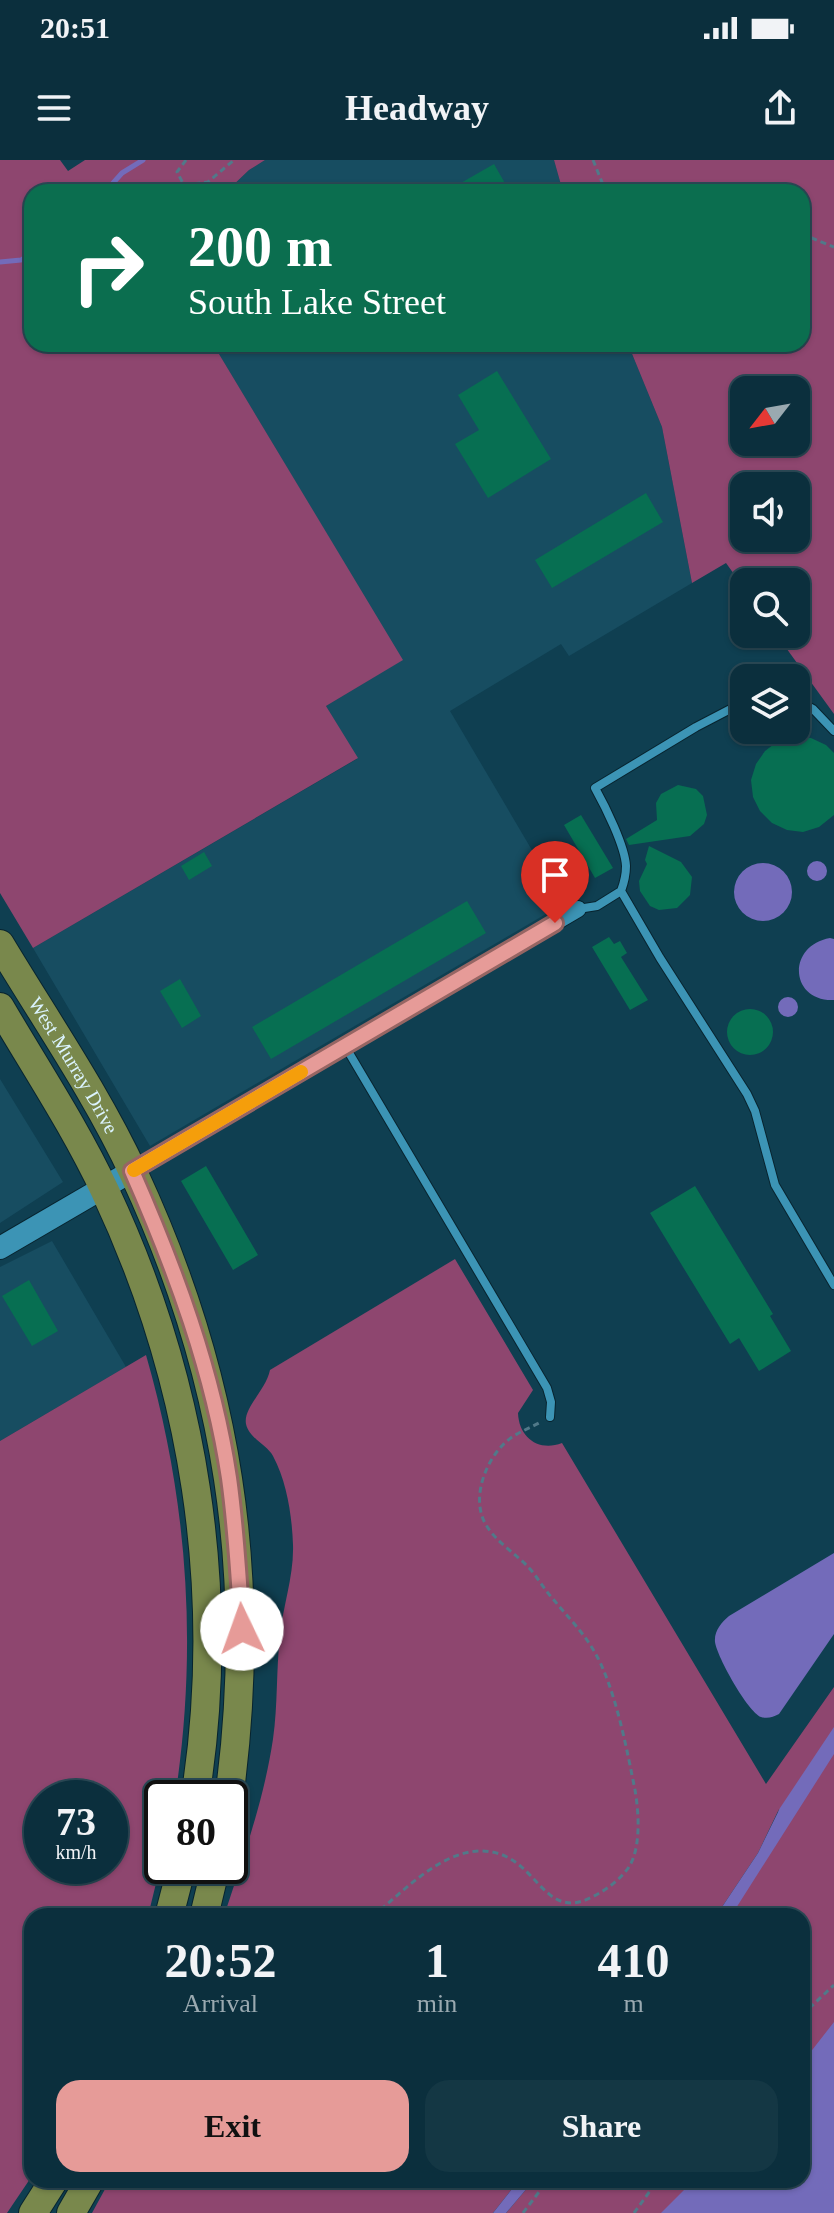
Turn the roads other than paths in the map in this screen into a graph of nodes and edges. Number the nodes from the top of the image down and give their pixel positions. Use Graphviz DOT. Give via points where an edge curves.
graph roads {
  1 [pos="810,707"];
  2 [pos="730,709"];
  3 [pos="834,731"];
  4 [pos="621,891"];
  5 [pos="578,909"];
  6 [pos="0,944"];
  7 [pos="0,1007"];
  8 [pos="345,1046"];
  9 [pos="132,1171"];
  10 [pos="103,1188"];
  11 [pos="0,1248"];
  12 [pos="834,1285"];
  13 [pos="550,1417"];
  14 [pos="197,1780"];
  15 [pos="231,1780"];
  16 [pos="177,1884"];
  17 [pos="212,1884"];
  18 [pos="171,1908"];
  19 [pos="206,1908"];
  20 [pos="49,2188"];
  21 [pos="85,2188"];
  22 [pos="33,2213"];
  23 [pos="71,2213"];
  1 -- 3 [label="lane"];
  2 -- 4 [label="lane" via="595,788 626,862"];
  4 -- 5 [label="lane" via="597,906"];
  4 -- 12 [label="lane" via="747,1094 775,1185"];
  5 -- 8 [label="street"];
  6 -- 9 [label="highway, West Murray Drive"];
  7 -- 10 [label="highway, West Murray Drive"];
  8 -- 9 [label="street"];
  8 -- 13 [label="lane" via="547,1388"];
  9 -- 10 [label="street"];
  9 -- 15 [label="highway, West Murray Drive" via="180,1285 213,1400 228,1477 242,1629"];
  10 -- 11 [label="street"];
  10 -- 14 [label="highway, West Murray Drive" via="164,1346 200,1504 207,1674"];
  16 -- 18 [label="highway"];
  17 -- 19 [label="highway"];
  20 -- 22 [label="highway"];
  21 -- 23 [label="highway"];
}
